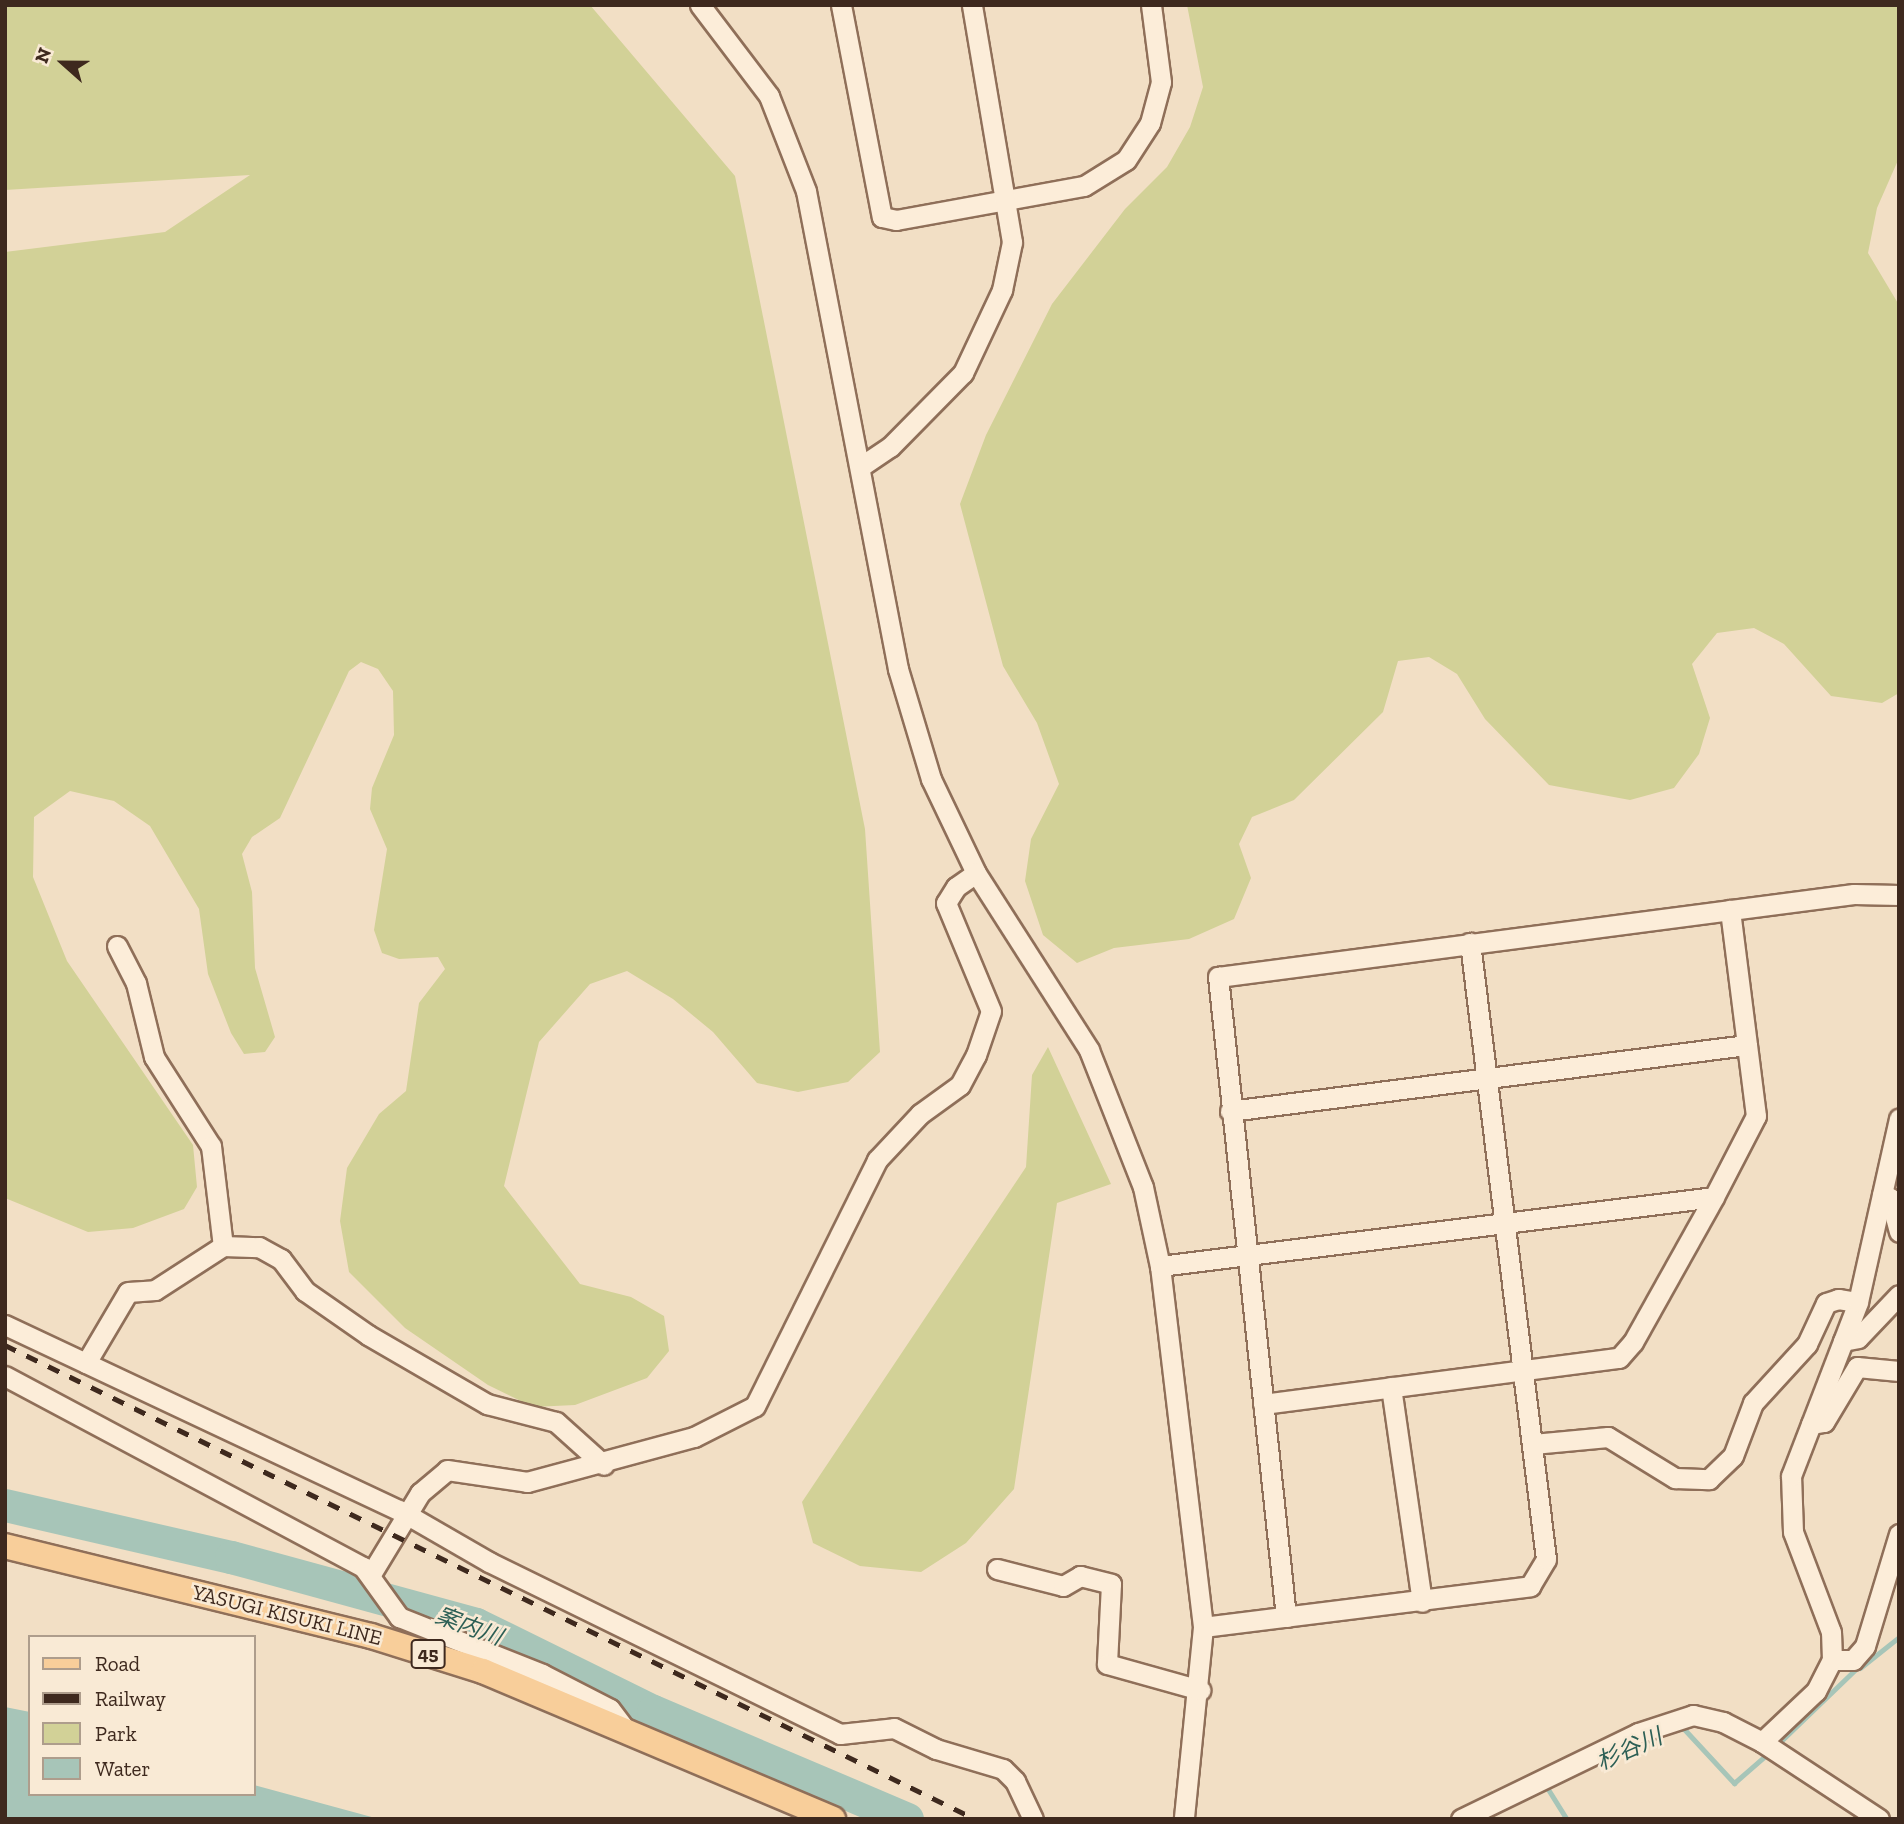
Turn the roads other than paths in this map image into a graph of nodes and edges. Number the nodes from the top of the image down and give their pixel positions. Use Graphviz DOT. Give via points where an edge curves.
graph roads {
  1 [pos="700,5"];
  2 [pos="841,5"];
  3 [pos="972,5"];
  4 [pos="1151,5"];
  5 [pos="1007,201"];
  6 [pos="860,467"];
  7 [pos="976,873"];
  8 [pos="1899,895"];
  9 [pos="1730,910"];
  10 [pos="1470,943"];
  11 [pos="117,946"];
  12 [pos="1747,1045"];
  13 [pos="1489,1079"];
  14 [pos="1230,1111"];
  15 [pos="1899,1119"];
  16 [pos="1882,1195"];
  17 [pos="1714,1197"];
  18 [pos="1507,1224"];
  19 [pos="1899,1232"];
  20 [pos="223,1245"];
  21 [pos="1246,1254"];
  22 [pos="1160,1266"];
  23 [pos="1899,1295"];
  24 [pos="1858,1303"];
  25 [pos="5,1325"];
  26 [pos="1843,1341"];
  27 [pos="86,1363"];
  28 [pos="1525,1371"];
  29 [pos="1899,1371"];
  30 [pos="5,1376"];
  31 [pos="1391,1387"];
  32 [pos="1263,1404"];
  33 [pos="1811,1424"];
  34 [pos="1533,1444"];
  35 [pos="604,1465"];
  36 [pos="406,1516"];
  37 [pos="1899,1534"];
  38 [pos="5,1546"];
  39 [pos="997,1569"];
  40 [pos="372,1576"];
  41 [pos="1422,1602"];
  42 [pos="1286,1617"];
  43 [pos="1203,1627"];
  44 [pos="1832,1660"];
  45 [pos="1200,1690"];
  46 [pos="625,1730"];
  47 [pos="1762,1742"];
  48 [pos="833,1819"];
  49 [pos="1033,1819"];
  50 [pos="1184,1819"];
  51 [pos="1461,1819"];
  52 [pos="1879,1819"];
  1 -- 6 [label="street" via="769,96 795,156"];
  2 -- 5 [label="street" via="882,218 895,220"];
  3 -- 5 [label="street"];
  4 -- 5 [label="street" via="1161,82 1150,123 1132,151 1084,186"];
  5 -- 6 [label="street" via="1012,242 1002,290 963,373 890,447"];
  6 -- 7 [label="street" via="916,736"];
  7 -- 22 [label="street" via="1057,996 1109,1093 1143,1187"];
  7 -- 35 [label="street" via="956,887 946,902 991,1011 960,1085 920,1114 877,1160 755,1406 724,1426"];
  8 -- 9 [label="street" via="1854,894"];
  9 -- 10 [label="street"];
  9 -- 12 [label="street"];
  10 -- 13 [label="street"];
  10 -- 14 [label="street" via="1218,977"];
  11 -- 20 [label="street" via="136,983 154,1056 211,1146"];
  12 -- 13 [label="street"];
  12 -- 17 [label="street" via="1756,1116"];
  13 -- 14 [label="street"];
  13 -- 18 [label="street"];
  14 -- 21 [label="street"];
  15 -- 16 [label="street"];
  16 -- 19 [label="street" via="1890,1199"];
  16 -- 24 [label="street"];
  17 -- 18 [label="street"];
  17 -- 28 [label="street" via="1619,1358"];
  18 -- 21 [label="street"];
  18 -- 28 [label="street"];
  20 -- 27 [label="street" via="155,1290 128,1292"];
  20 -- 35 [label="street" via="269,1249 305,1291 368,1335 487,1404 556,1422"];
  21 -- 22 [label="street"];
  21 -- 32 [label="street"];
  22 -- 43 [label="street"];
  23 -- 26 [label="street" via="1858,1338"];
  24 -- 26 [label="street"];
  24 -- 34 [label="street" via="1838,1298 1826,1303 1808,1344 1761,1391 1733,1456 1709,1479 1675,1478 1608,1437"];
  25 -- 27 [label="street"];
  26 -- 33 [label="street"];
  27 -- 36 [label="street"];
  28 -- 31 [label="street"];
  28 -- 34 [label="street"];
  29 -- 33 [label="street" via="1857,1367 1824,1422"];
  30 -- 40 [label="street"];
  31 -- 32 [label="street"];
  31 -- 41 [label="street"];
  32 -- 42 [label="street"];
  33 -- 44 [label="street" via="1791,1476 1790,1512 1831,1632"];
  34 -- 41 [label="street" via="1546,1559 1530,1587"];
  35 -- 36 [label="street" via="527,1482 447,1470 420,1493"];
  36 -- 40 [label="street"];
  36 -- 49 [label="street" via="840,1734 894,1728 936,1749 1003,1769 1015,1781"];
  37 -- 44 [label="street" via="1865,1646 1853,1660"];
  38 -- 46 [label="main road, YASUGI KISUKI LINE / 45" via="371,1636 483,1671"];
  39 -- 45 [label="street" via="1063,1586 1080,1576 1111,1584 1107,1664"];
  40 -- 46 [label="street" via="386,1604 400,1617 542,1674 610,1709"];
  41 -- 42 [label="street"];
  42 -- 43 [label="street"];
  43 -- 45 [label="street"];
  44 -- 47 [label="street" via="1816,1691"];
  45 -- 50 [label="street"];
  46 -- 48 [label="main road, YASUGI KISUKI LINE / 45"];
  47 -- 51 [label="street" via="1712,1717 1679,1717"];
  47 -- 52 [label="street"];
}
